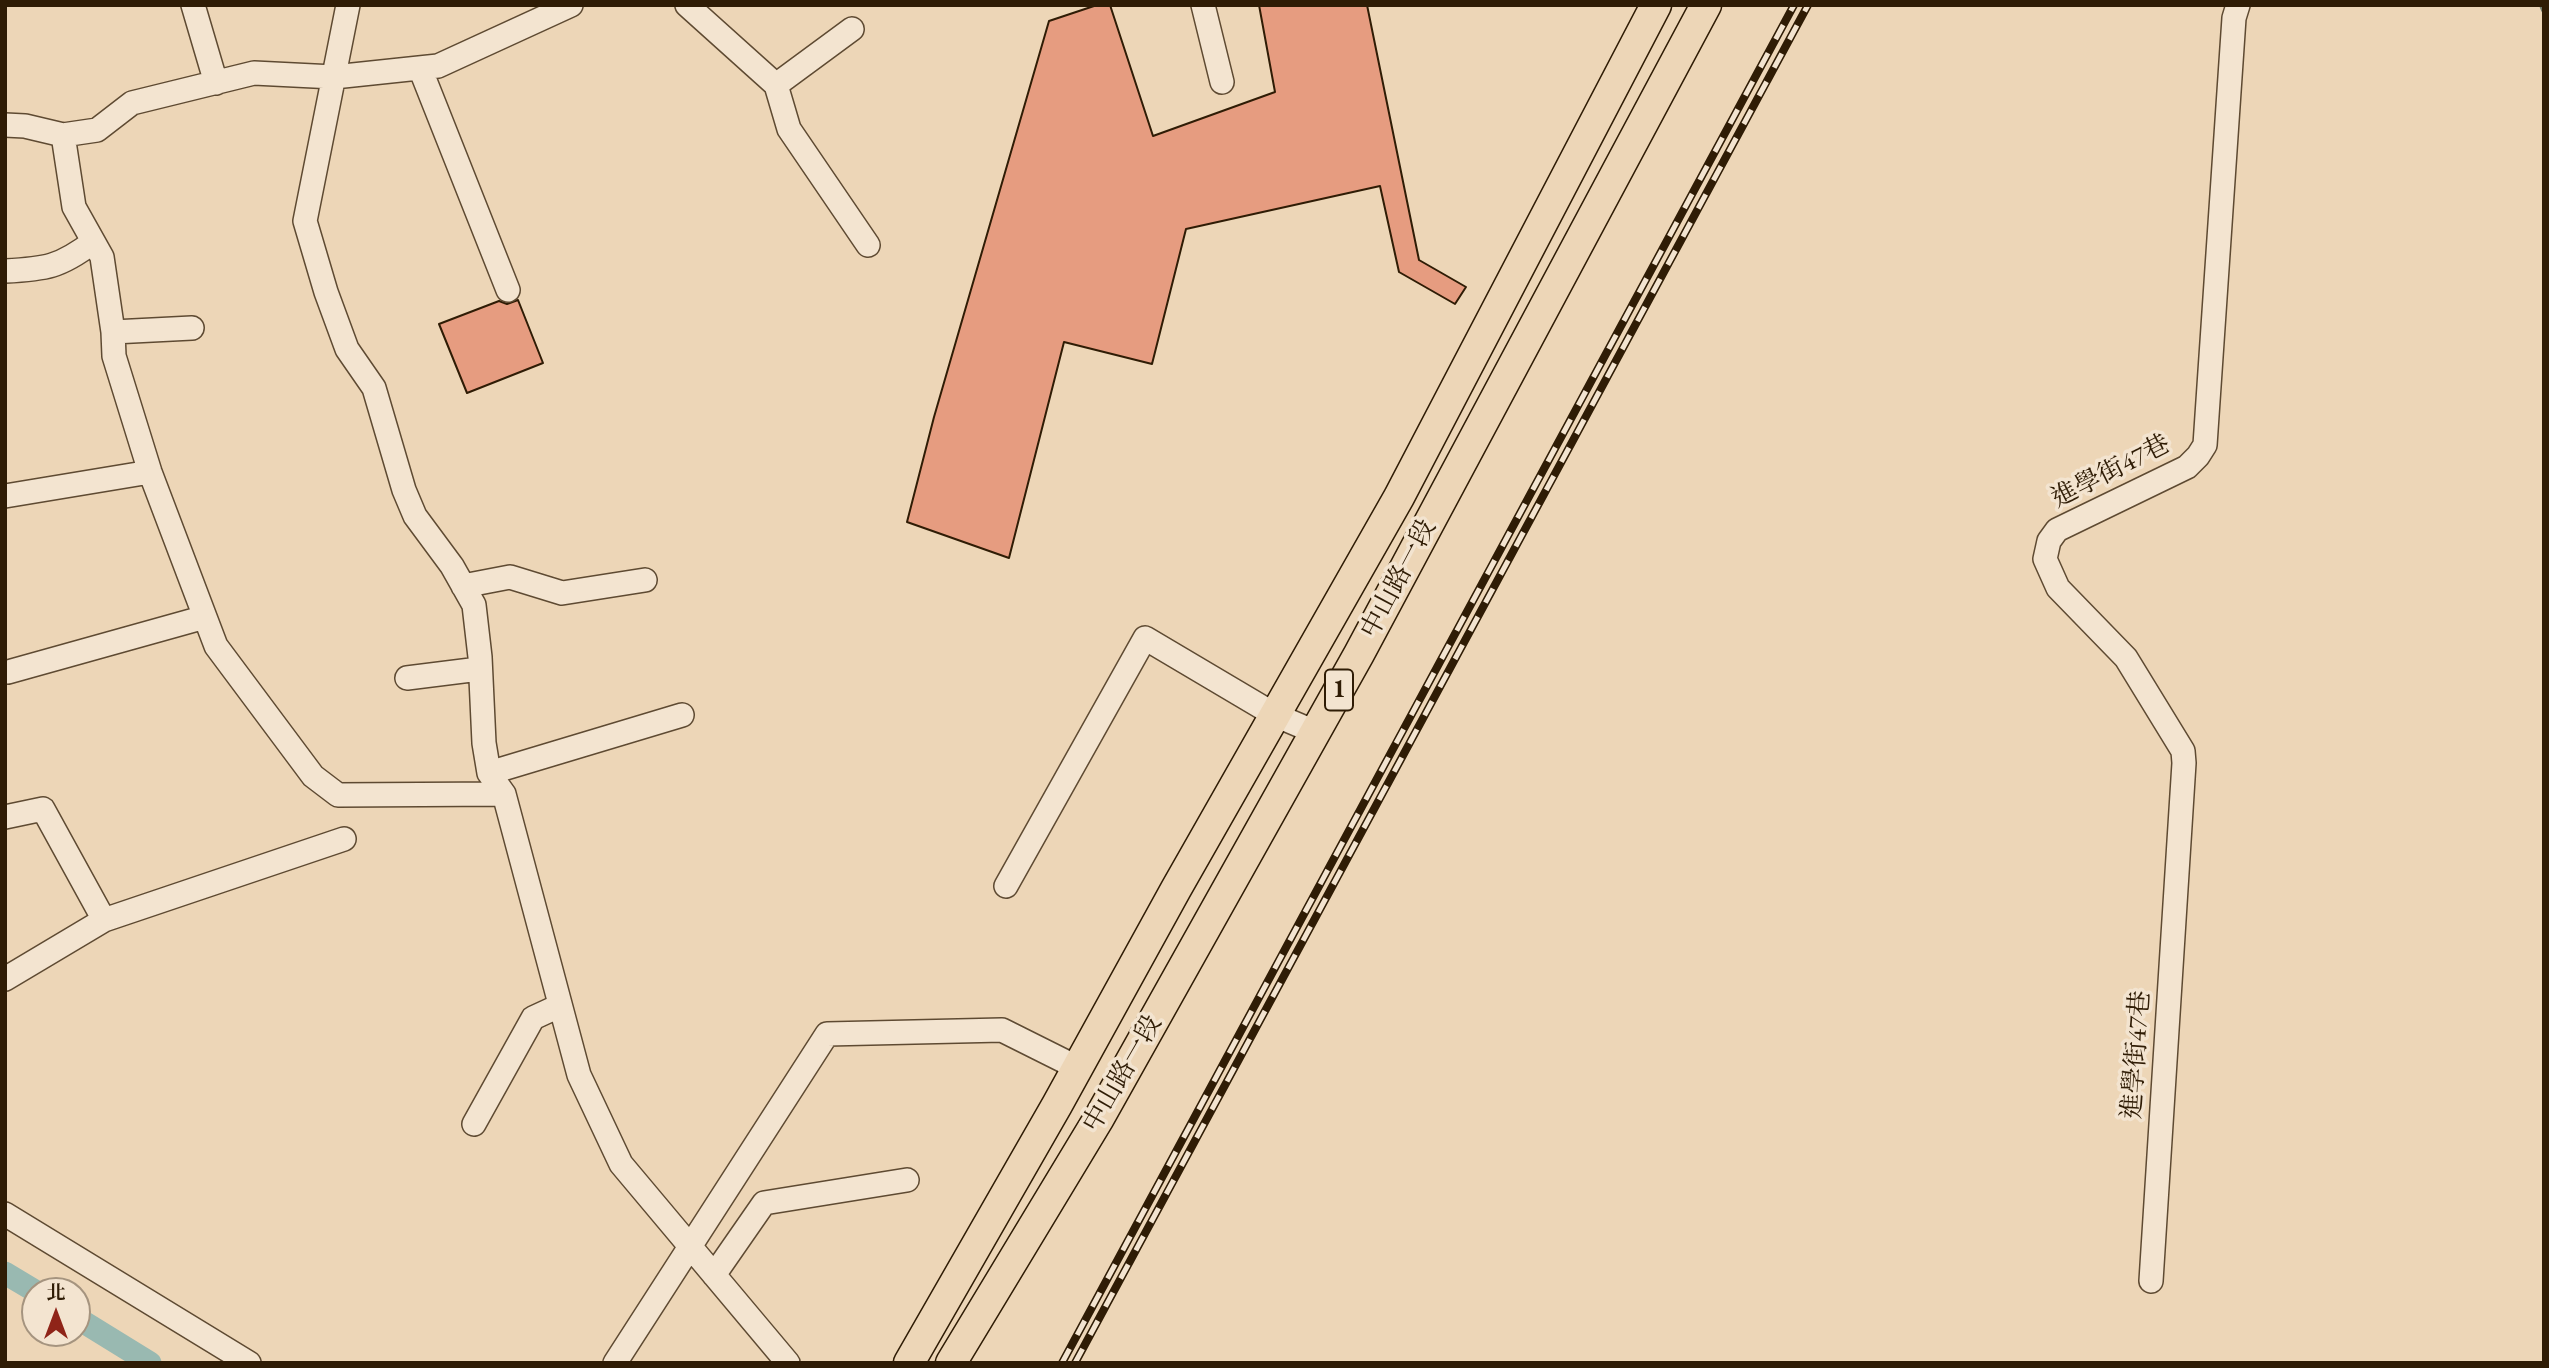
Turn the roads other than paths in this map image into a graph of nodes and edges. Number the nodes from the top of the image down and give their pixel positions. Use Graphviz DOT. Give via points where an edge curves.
graph roads {
  1 [pos="193,5"];
  2 [pos="348,5"];
  3 [pos="570,5"];
  4 [pos="687,5"];
  5 [pos="1203,5"];
  6 [pos="1656,5"];
  7 [pos="1706,5"];
  8 [pos="2238,5"];
  9 [pos="852,29"];
  10 [pos="420,68"];
  11 [pos="334,77"];
  12 [pos="1222,82"];
  13 [pos="216,83"];
  14 [pos="776,85"];
  15 [pos="5,125"];
  16 [pos="63,135"];
  17 [pos="93,242"];
  18 [pos="868,245"];
  19 [pos="5,271"];
  20 [pos="508,290"];
  21 [pos="192,328"];
  22 [pos="113,332"];
  23 [pos="150,472"];
  24 [pos="5,496"];
  25 [pos="645,580"];
  26 [pos="463,586"];
  27 [pos="205,617"];
  28 [pos="479,669"];
  29 [pos="8,672"];
  30 [pos="407,678"];
  31 [pos="682,715"];
  32 [pos="1275,715"];
  33 [pos="1315,732"];
  34 [pos="489,773"];
  35 [pos="504,794"];
  36 [pos="5,817"];
  37 [pos="344,839"];
  38 [pos="1006,886"];
  39 [pos="104,920"];
  40 [pos="5,979"];
  41 [pos="559,1006"];
  42 [pos="1078,1068"];
  43 [pos="474,1124"];
  44 [pos="906,1180"];
  45 [pos="5,1214"];
  46 [pos="689,1246"];
  47 [pos="713,1275"];
  48 [pos="2151,1282"];
  49 [pos="249,1363"];
  50 [pos="615,1363"];
  51 [pos="788,1363"];
  52 [pos="909,1363"];
  53 [pos="951,1363"];
  1 -- 13 [label="street"];
  2 -- 11 [label="street"];
  3 -- 10 [label="street" via="438,66"];
  4 -- 14 [label="street"];
  5 -- 12 [label="street"];
  6 -- 32 [label="main road, 中山路一段 / 1" via="1399,497"];
  7 -- 33 [label="main road, 中山路一段 / 1"];
  8 -- 48 [label="street, 進學街47巷" via="2205,445 2187,467 2057,530 2045,559 2058,588 2126,659 2183,751"];
  9 -- 14 [label="street"];
  10 -- 11 [label="street"];
  10 -- 20 [label="street"];
  11 -- 13 [label="street" via="254,73"];
  11 -- 26 [label="street" via="305,221 347,349 374,388 415,516"];
  13 -- 16 [label="street" via="132,103 97,130"];
  14 -- 18 [label="street" via="789,129"];
  15 -- 16 [label="street"];
  16 -- 17 [label="street" via="74,207"];
  17 -- 19 [label="street" via="69,261 37,270"];
  17 -- 22 [label="street" via="102,257"];
  21 -- 22 [label="street"];
  22 -- 23 [label="street" via="114,356"];
  23 -- 24 [label="street"];
  23 -- 27 [label="street"];
  25 -- 26 [label="street" via="562,593 510,577"];
  26 -- 28 [label="street" via="474,606"];
  27 -- 29 [label="street"];
  27 -- 35 [label="street" via="216,646 313,776 338,795"];
  28 -- 30 [label="street"];
  28 -- 34 [label="street"];
  31 -- 34 [label="street"];
  32 -- 33 [label="street"];
  32 -- 38 [label="street" via="1145,638"];
  32 -- 42 [label="main road, 中山路一段 / 1"];
  33 -- 53 [label="main road, 中山路一段 / 1" via="1099,1118"];
  34 -- 35 [label="street"];
  35 -- 41 [label="street"];
  36 -- 39 [label="street" via="43,809"];
  37 -- 39 [label="street"];
  39 -- 40 [label="street"];
  41 -- 43 [label="street" via="533,1018"];
  41 -- 46 [label="street" via="579,1075 621,1164"];
  42 -- 46 [label="street" via="1002,1030 827,1034"];
  42 -- 52 [label="main road, 中山路一段 / 1"];
  44 -- 47 [label="street" via="764,1203"];
  45 -- 49 [label="street"];
  46 -- 47 [label="street"];
  46 -- 50 [label="street"];
  47 -- 51 [label="street"];
}
